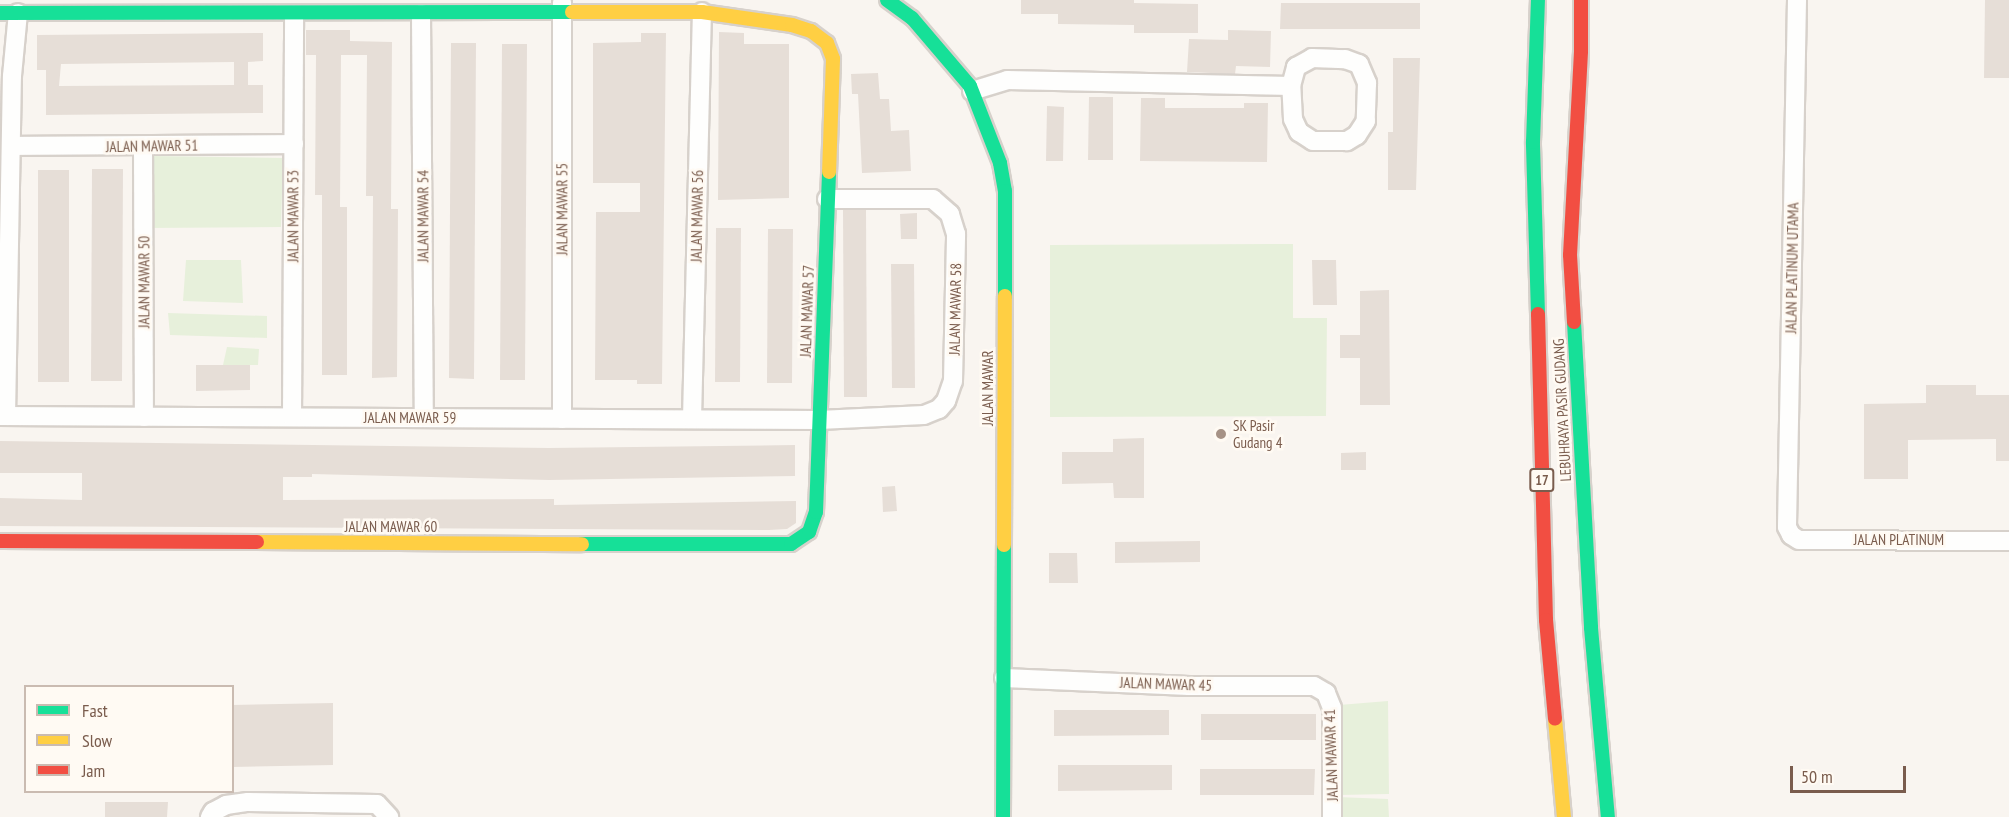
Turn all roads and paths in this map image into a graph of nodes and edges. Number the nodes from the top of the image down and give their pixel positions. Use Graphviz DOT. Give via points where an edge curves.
graph roads {
  1 [pos="887,0"];
  2 [pos="1538,0"];
  3 [pos="1581,0"];
  4 [pos="1797,0"];
  5 [pos="562,7"];
  6 [pos="702,12"];
  7 [pos="9,13"];
  8 [pos="421,14"];
  9 [pos="294,15"];
  10 [pos="1291,86"];
  11 [pos="972,91"];
  12 [pos="294,144"];
  13 [pos="11,146"];
  14 [pos="144,147"];
  15 [pos="827,199"];
  16 [pos="3,416"];
  17 [pos="144,417"];
  18 [pos="292,417"];
  19 [pos="424,418"];
  20 [pos="562,419"];
  21 [pos="692,419"];
  22 [pos="819,420"];
  23 [pos="1791,535"];
  24 [pos="0,541"];
  25 [pos="2009,541"];
  26 [pos="781,545"];
  27 [pos="1004,678"];
  28 [pos="1326,693"];
  29 [pos="210,817"];
  30 [pos="389,817"];
  31 [pos="1003,817"];
  32 [pos="1332,817"];
  33 [pos="1564,817"];
  34 [pos="1608,817"];
  1 -- 11 [label="main road, JALAN MAWAR" via="912,18"];
  2 -- 33 [label="main road, LEBUHRAYA PASIR GUDANG / 17" via="1533,142 1546,608"];
  3 -- 34 [label="main road, LEBUHRAYA PASIR GUDANG" via="1570,255 1591,628"];
  4 -- 23 [label="street, JALAN PLATINUM UTAMA" via="1787,527"];
  5 -- 6 [label="main road"];
  5 -- 8 [label="main road"];
  5 -- 20 [label="street, JALAN MAWAR 55"];
  6 -- 15 [label="main road, JALAN MAWAR 57" via="792,25 811,31 827,43 833,58"];
  6 -- 21 [label="street, JALAN MAWAR 56"];
  7 -- 9 [label="main road"];
  7 -- 13 [label="street"];
  8 -- 9 [label="main road"];
  8 -- 19 [label="street, JALAN MAWAR 54"];
  9 -- 12 [label="street, JALAN MAWAR 53"];
  10 -- 10 [label="street" via="1293,118 1299,132 1313,141 1347,141 1357,135 1366,121 1367,83 1359,64 1345,59 1312,58 1296,67"];
  10 -- 11 [label="street" via="1007,80"];
  11 -- 27 [label="main road, JALAN MAWAR" via="1000,163 1005,191"];
  12 -- 14 [label="street, JALAN MAWAR 51"];
  12 -- 18 [label="street, JALAN MAWAR 53"];
  13 -- 14 [label="street, JALAN MAWAR 51"];
  13 -- 16 [label="street"];
  14 -- 17 [label="street, JALAN MAWAR 50"];
  15 -- 22 [label="main road, JALAN MAWAR 57"];
  15 -- 22 [label="street, JALAN MAWAR 58" via="933,199 950,214 956,234 954,381 939,409 924,415"];
  16 -- 17 [label="street, JALAN MAWAR 59"];
  17 -- 18 [label="street, JALAN MAWAR 59"];
  18 -- 19 [label="street, JALAN MAWAR 59"];
  19 -- 20 [label="street, JALAN MAWAR 59"];
  20 -- 21 [label="street, JALAN MAWAR 59"];
  21 -- 22 [label="street, JALAN MAWAR 59"];
  22 -- 26 [label="main road, JALAN MAWAR 57" via="814,522 801,539"];
  23 -- 25 [label="street, JALAN PLATINUM" via="1799,540"];
  24 -- 26 [label="main road, JALAN MAWAR 60"];
  27 -- 28 [label="street, JALAN MAWAR 45" via="1189,686 1314,686"];
  27 -- 31 [label="main road, JALAN MAWAR"];
  28 -- 32 [label="street, JALAN MAWAR 41" via="1332,708"];
  29 -- 30 [label="street" via="226,804 258,802 377,804"];
}
